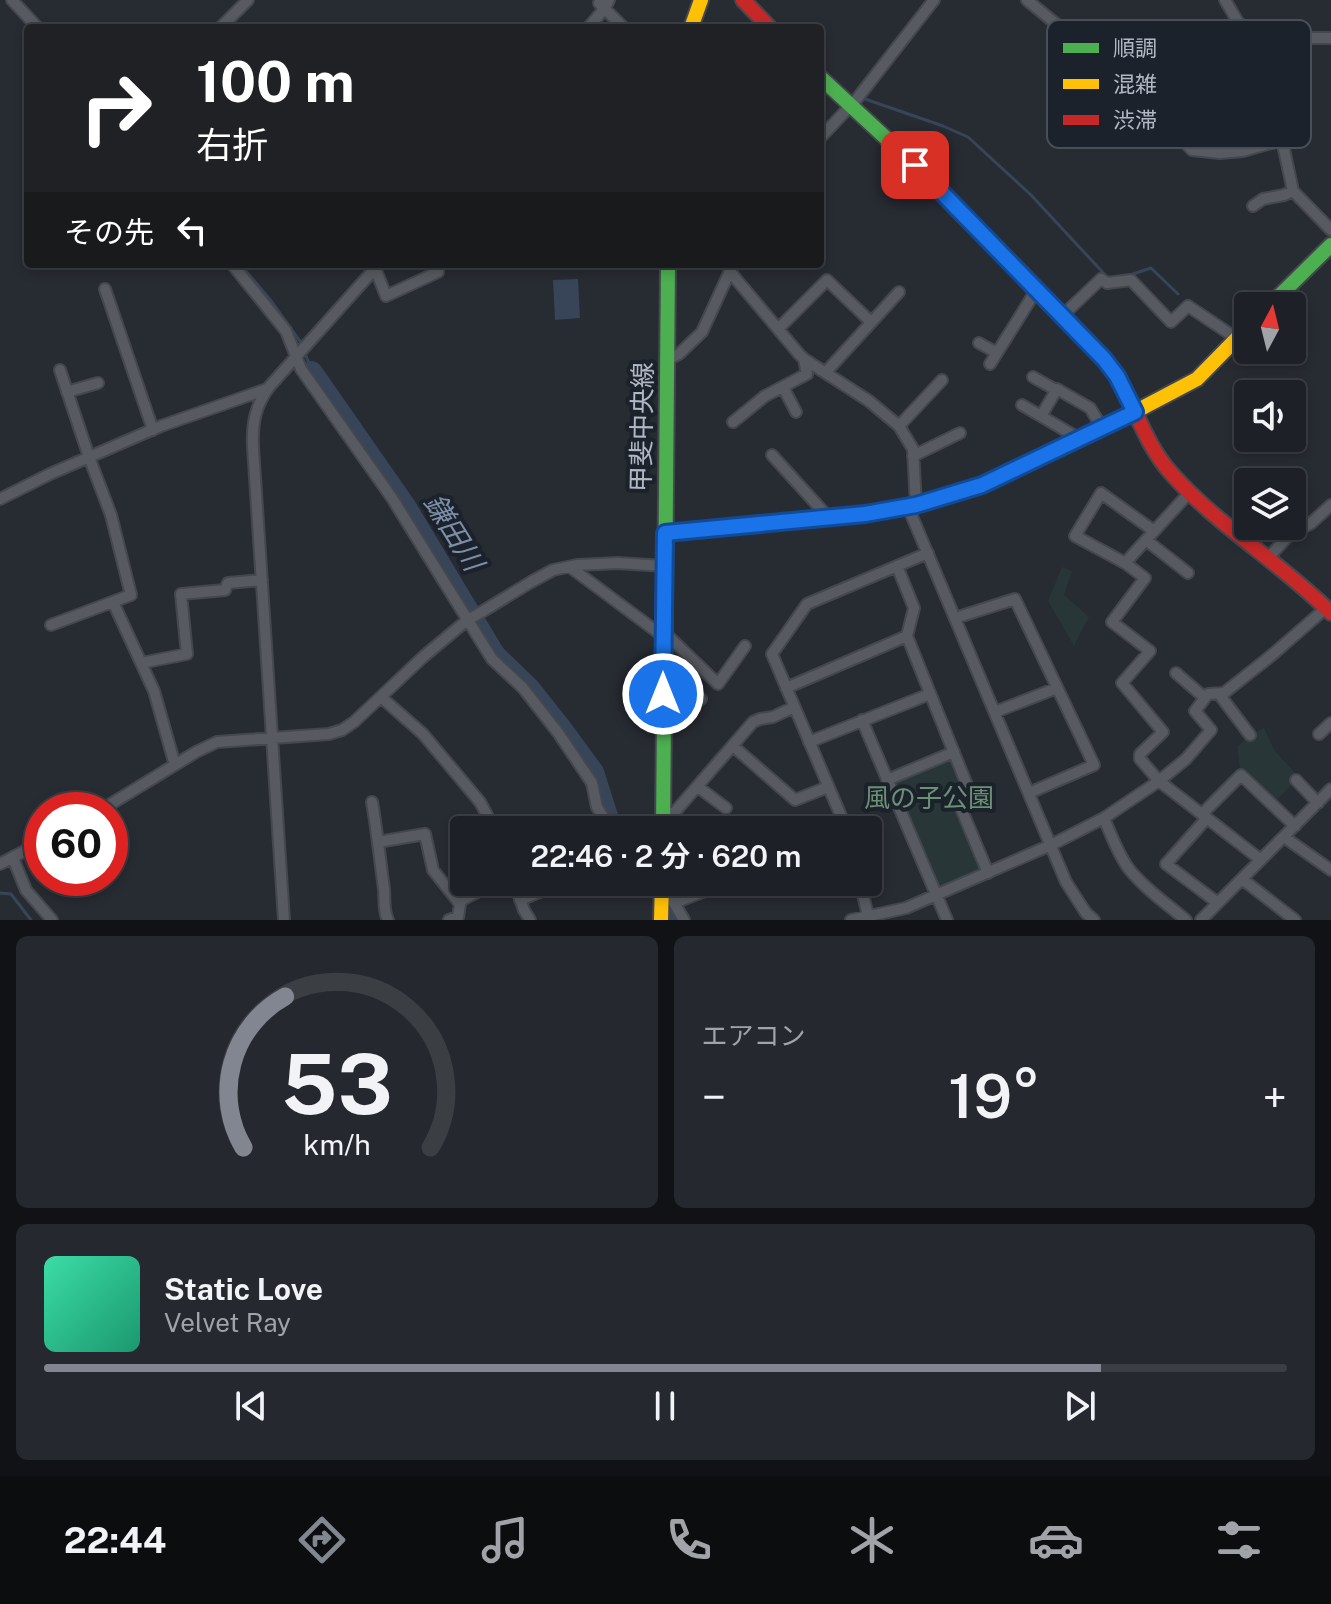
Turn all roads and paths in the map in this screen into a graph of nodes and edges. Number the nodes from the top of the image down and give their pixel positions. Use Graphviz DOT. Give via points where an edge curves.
graph roads {
  1 [pos="12,0"];
  2 [pos="248,0"];
  3 [pos="701,0"];
  4 [pos="934,0"];
  5 [pos="1027,0"];
  6 [pos="745,1"];
  7 [pos="604,4"];
  8 [pos="1051,20"];
  9 [pos="34,24"];
  10 [pos="224,24"];
  11 [pos="591,24"];
  12 [pos="621,24"];
  13 [pos="692,24"];
  14 [pos="766,24"];
  15 [pos="824,81"];
  16 [pos="850,104"];
  17 [pos="824,133"];
  18 [pos="1190,148"];
  19 [pos="1254,148"];
  20 [pos="1284,148"];
  21 [pos="1293,191"];
  22 [pos="1253,206"];
  23 [pos="1331,230"];
  24 [pos="1331,245"];
  25 [pos="235,268"];
  26 [pos="375,268"];
  27 [pos="378,268"];
  28 [pos="436,268"];
  29 [pos="668,268"];
  30 [pos="730,268"];
  31 [pos="731,268"];
  32 [pos="105,289"];
  33 [pos="1037,289"];
  34 [pos="899,292"];
  35 [pos="1283,292"];
  36 [pos="1062,316"];
  37 [pos="871,322"];
  38 [pos="779,328"];
  39 [pos="1234,337"];
  40 [pos="1234,340"];
  41 [pos="979,343"];
  42 [pos="997,353"];
  43 [pos="297,356"];
  44 [pos="804,359"];
  45 [pos="667,360"];
  46 [pos="990,364"];
  47 [pos="60,370"];
  48 [pos="826,372"];
  49 [pos="1033,377"];
  50 [pos="942,380"];
  51 [pos="98,383"];
  52 [pos="783,387"];
  53 [pos="267,389"];
  54 [pos="1056,390"];
  55 [pos="67,392"];
  56 [pos="1022,405"];
  57 [pos="796,412"];
  58 [pos="1135,412"];
  59 [pos="1041,416"];
  60 [pos="733,422"];
  61 [pos="899,426"];
  62 [pos="1103,429"];
  63 [pos="153,430"];
  64 [pos="960,433"];
  65 [pos="1080,439"];
  66 [pos="772,455"];
  67 [pos="913,456"];
  68 [pos="89,457"];
  69 [pos="1189,493"];
  70 [pos="0,499"];
  71 [pos="916,505"];
  72 [pos="1331,505"];
  73 [pos="829,518"];
  74 [pos="665,533"];
  75 [pos="1150,536"];
  76 [pos="928,553"];
  77 [pos="1268,558"];
  78 [pos="1125,563"];
  79 [pos="664,566"];
  80 [pos="897,566"];
  81 [pos="570,567"];
  82 [pos="1188,573"];
  83 [pos="262,580"];
  84 [pos="113,602"];
  85 [pos="1328,611"];
  86 [pos="955,618"];
  87 [pos="468,620"];
  88 [pos="51,625"];
  89 [pos="664,634"];
  90 [pos="907,636"];
  91 [pos="745,646"];
  92 [pos="141,663"];
  93 [pos="1176,673"];
  94 [pos="786,688"];
  95 [pos="1057,688"];
  96 [pos="1224,693"];
  97 [pos="930,694"];
  98 [pos="381,697"];
  99 [pos="1205,698"];
  100 [pos="701,699"];
  101 [pos="794,707"];
  102 [pos="995,712"];
  103 [pos="862,720"];
  104 [pos="663,723"];
  105 [pos="1331,723"];
  106 [pos="1319,734"];
  107 [pos="1250,735"];
  108 [pos="272,739"];
  109 [pos="809,742"];
  110 [pos="733,746"];
  111 [pos="954,752"];
  112 [pos="175,765"];
  113 [pos="887,780"];
  114 [pos="1296,780"];
  115 [pos="1159,781"];
  116 [pos="698,787"];
  117 [pos="828,787"];
  118 [pos="1331,789"];
  119 [pos="1029,793"];
  120 [pos="128,794"];
  121 [pos="372,802"];
  122 [pos="1318,803"];
  123 [pos="726,808"];
  124 [pos="663,814"];
  125 [pos="488,816"];
  126 [pos="601,816"];
  127 [pos="841,816"];
  128 [pos="1204,816"];
  129 [pos="1104,818"];
  130 [pos="1295,826"];
  131 [pos="1284,837"];
  132 [pos="378,842"];
  133 [pos="1051,845"];
  134 [pos="24,852"];
  135 [pos="13,858"];
  136 [pos="1261,860"];
  137 [pos="0,864"];
  138 [pos="1331,870"];
  139 [pos="988,873"];
  140 [pos="1242,879"];
  141 [pos="936,895"];
  142 [pos="469,896"];
  143 [pos="519,896"];
  144 [pos="530,896"];
  145 [pos="662,896"];
  146 [pos="670,896"];
  147 [pos="692,896"];
  148 [pos="863,896"];
  149 [pos="520,900"];
  150 [pos="458,902"];
  151 [pos="674,903"];
  152 [pos="1218,903"];
  153 [pos="869,919"];
  154 [pos="52,920"];
  155 [pos="284,920"];
  156 [pos="388,920"];
  157 [pos="449,920"];
  158 [pos="530,920"];
  159 [pos="661,920"];
  160 [pos="684,920"];
  161 [pos="851,920"];
  162 [pos="947,920"];
  163 [pos="1094,920"];
  164 [pos="1186,920"];
  165 [pos="1201,920"];
  166 [pos="1295,920"];
  1 -- 9 [label="street"];
  2 -- 10 [label="street"];
  3 -- 13 [label="street"];
  4 -- 16 [label="street"];
  5 -- 8 [label="street"];
  6 -- 14 [label="street"];
  7 -- 11 [label="street"];
  7 -- 12 [label="street"];
  15 -- 16 [label="street"];
  16 -- 17 [label="street"];
  16 -- 33 [label="street"];
  18 -- 19 [label="street" via="1220,153"];
  20 -- 21 [label="street"];
  21 -- 22 [label="street"];
  21 -- 23 [label="street"];
  24 -- 35 [label="street"];
  25 -- 43 [label="street" via="286,331"];
  26 -- 43 [label="street"];
  27 -- 28 [label="street" via="386,296 438,272"];
  29 -- 45 [label="street, 甲斐中央線"];
  30 -- 45 [label="street" via="702,332"];
  31 -- 38 [label="street"];
  32 -- 63 [label="street"];
  33 -- 36 [label="street"];
  33 -- 42 [label="street"];
  34 -- 37 [label="street"];
  36 -- 39 [label="street" via="1101,279 1131,280 1171,322 1188,306"];
  36 -- 58 [label="street" via="1112,368"];
  37 -- 38 [label="street" via="827,280"];
  37 -- 48 [label="street"];
  38 -- 44 [label="street"];
  40 -- 58 [label="street" via="1197,379"];
  41 -- 42 [label="street"];
  42 -- 46 [label="street"];
  43 -- 53 [label="street"];
  43 -- 87 [label="street"];
  44 -- 48 [label="street"];
  44 -- 52 [label="street" via="807,374"];
  45 -- 74 [label="street, 甲斐中央線"];
  47 -- 55 [label="street"];
  48 -- 61 [label="street"];
  49 -- 54 [label="street"];
  50 -- 61 [label="street"];
  51 -- 55 [label="street"];
  52 -- 57 [label="street"];
  52 -- 60 [label="street"];
  53 -- 63 [label="street"];
  53 -- 83 [label="street" via="252,430"];
  54 -- 59 [label="street"];
  54 -- 62 [label="street" via="1090,408"];
  55 -- 68 [label="street"];
  56 -- 59 [label="street"];
  58 -- 62 [label="street"];
  58 -- 69 [label="street" via="1152,448"];
  59 -- 65 [label="street"];
  61 -- 67 [label="street"];
  62 -- 65 [label="street"];
  63 -- 68 [label="street"];
  64 -- 67 [label="street"];
  65 -- 71 [label="street" via="982,485"];
  66 -- 73 [label="street"];
  67 -- 71 [label="street"];
  68 -- 70 [label="street"];
  68 -- 84 [label="street" via="111,515 131,595"];
  69 -- 75 [label="street"];
  69 -- 77 [label="street"];
  71 -- 73 [label="street"];
  71 -- 76 [label="street" via="911,514"];
  72 -- 77 [label="street" via="1291,533"];
  73 -- 74 [label="street"];
  74 -- 79 [label="street, 甲斐中央線"];
  75 -- 78 [label="street"];
  75 -- 78 [label="street" via="1101,493 1075,536"];
  75 -- 82 [label="street"];
  76 -- 80 [label="street"];
  76 -- 86 [label="street"];
  77 -- 85 [label="street"];
  78 -- 115 [label="street" via="1145,578 1112,622 1150,651 1122,683 1163,732 1140,754"];
  79 -- 81 [label="street"];
  79 -- 89 [label="street, 甲斐中央線"];
  80 -- 90 [label="street" via="914,608"];
  80 -- 94 [label="street" via="807,604 772,654"];
  81 -- 87 [label="street" via="553,570"];
  81 -- 89 [label="street"];
  83 -- 92 [label="street" via="181,594 187,654"];
  83 -- 108 [label="street"];
  84 -- 88 [label="street"];
  84 -- 92 [label="street"];
  85 -- 96 [label="street"];
  86 -- 95 [label="street" via="1015,599"];
  86 -- 102 [label="street"];
  87 -- 98 [label="street"];
  87 -- 126 [label="street" via="492,659 559,734 592,783"];
  89 -- 91 [label="street" via="718,684"];
  89 -- 104 [label="street, 甲斐中央線"];
  90 -- 94 [label="street"];
  90 -- 97 [label="street"];
  92 -- 112 [label="street"];
  93 -- 99 [label="street"];
  94 -- 101 [label="street"];
  95 -- 102 [label="street"];
  95 -- 119 [label="street" via="1094,765"];
  96 -- 99 [label="street"];
  96 -- 107 [label="street" via="1222,698"];
  97 -- 103 [label="street"];
  97 -- 111 [label="street"];
  98 -- 108 [label="street" via="342,730"];
  98 -- 125 [label="street" via="423,734"];
  99 -- 115 [label="street" via="1195,711 1211,730"];
  100 -- 104 [label="street"];
  101 -- 109 [label="street"];
  101 -- 110 [label="street" via="753,722"];
  102 -- 119 [label="street"];
  103 -- 109 [label="street"];
  103 -- 113 [label="street"];
  104 -- 124 [label="street, 甲斐中央線"];
  105 -- 106 [label="street"];
  108 -- 112 [label="street" via="217,742"];
  108 -- 155 [label="street"];
  109 -- 117 [label="street"];
  110 -- 116 [label="street"];
  110 -- 117 [label="street" via="795,800"];
  111 -- 113 [label="street"];
  111 -- 139 [label="street" via="971,795 958,801"];
  112 -- 120 [label="street"];
  113 -- 141 [label="street"];
  114 -- 122 [label="street"];
  115 -- 128 [label="street"];
  115 -- 129 [label="street"];
  116 -- 123 [label="street"];
  116 -- 124 [label="street" via="674,813"];
  117 -- 127 [label="street"];
  118 -- 122 [label="street"];
  119 -- 133 [label="street"];
  121 -- 132 [label="street"];
  122 -- 130 [label="street"];
  128 -- 130 [label="street" via="1241,775"];
  128 -- 136 [label="street"];
  128 -- 152 [label="street" via="1166,864"];
  129 -- 133 [label="street"];
  129 -- 164 [label="street" via="1127,867"];
  130 -- 131 [label="street"];
  131 -- 136 [label="street"];
  131 -- 138 [label="street"];
  132 -- 150 [label="street" via="425,834 433,870"];
  132 -- 156 [label="street"];
  133 -- 139 [label="street"];
  133 -- 163 [label="street" via="1066,882"];
  134 -- 135 [label="street"];
  135 -- 137 [label="street"];
  135 -- 154 [label="street" via="26,890"];
  136 -- 140 [label="street"];
  139 -- 141 [label="street"];
  140 -- 152 [label="street"];
  140 -- 166 [label="street"];
  141 -- 153 [label="street"];
  141 -- 162 [label="street"];
  142 -- 150 [label="street"];
  143 -- 149 [label="street"];
  144 -- 149 [label="street"];
  145 -- 159 [label="street"];
  146 -- 151 [label="street"];
  147 -- 151 [label="street"];
  148 -- 153 [label="street"];
  149 -- 158 [label="street"];
  150 -- 157 [label="street" via="458,917"];
  151 -- 160 [label="street"];
  152 -- 165 [label="street"];
  153 -- 161 [label="street"];
}
